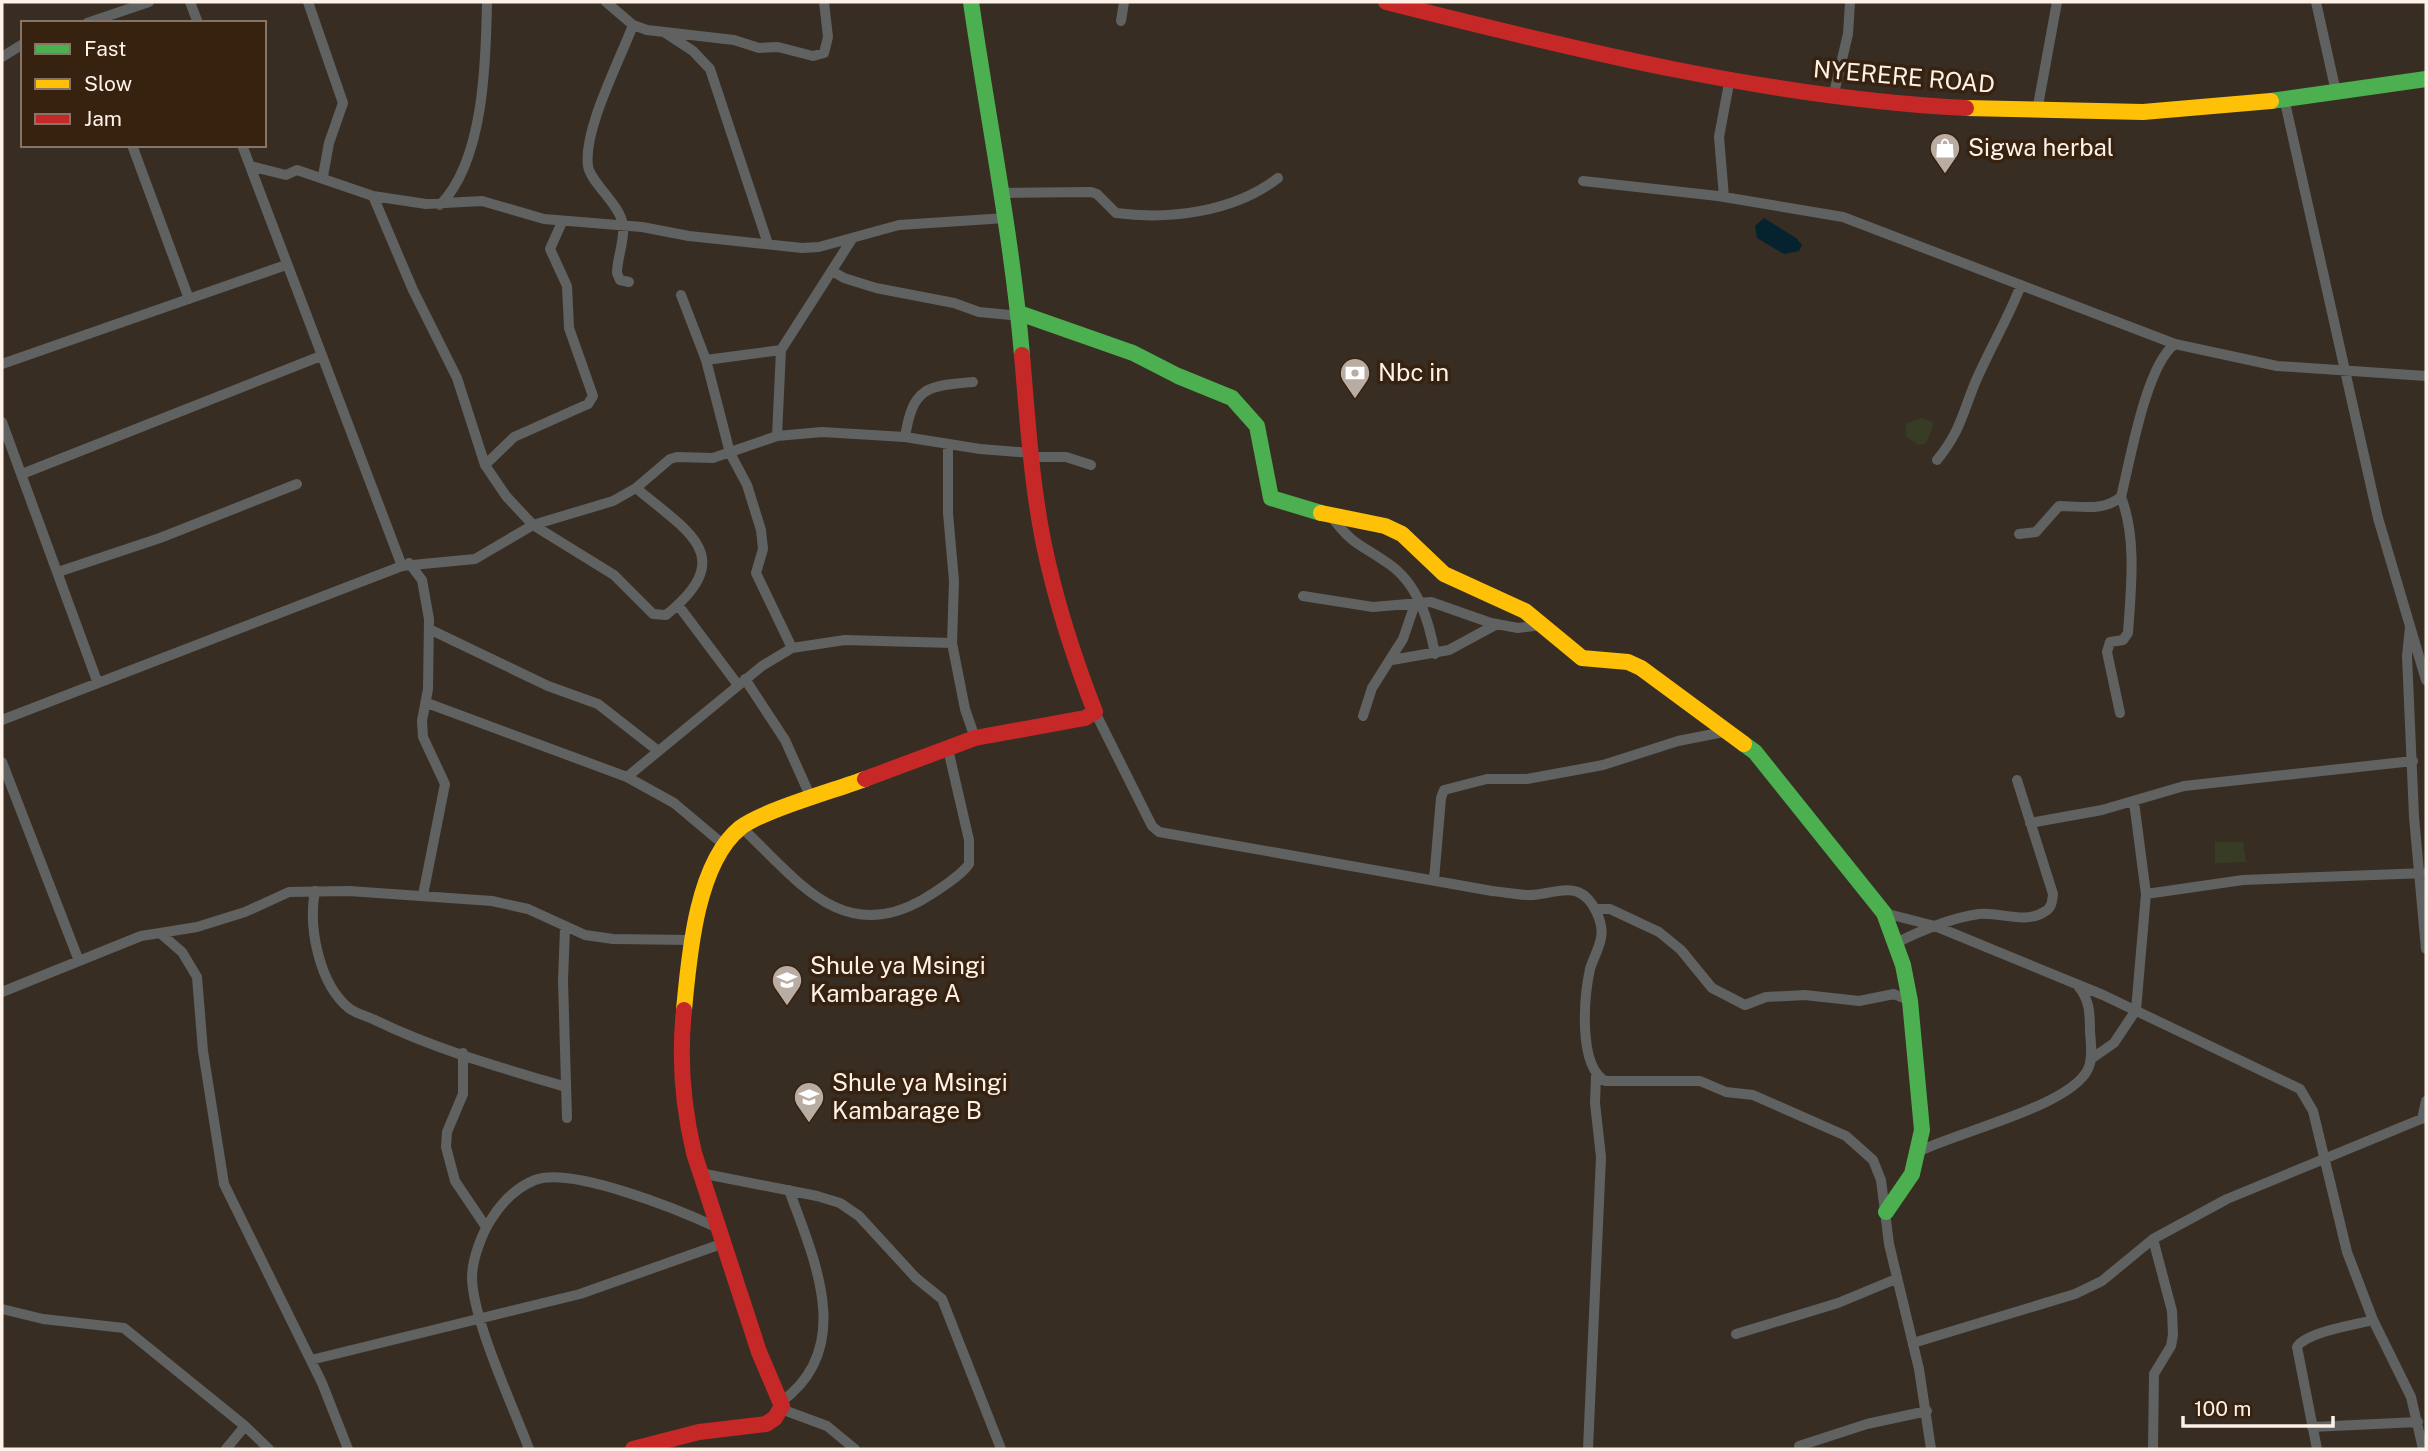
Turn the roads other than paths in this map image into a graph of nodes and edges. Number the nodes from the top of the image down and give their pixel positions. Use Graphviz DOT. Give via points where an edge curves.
graph roads {
  1 [pos="149,2"];
  2 [pos="190,2"];
  3 [pos="308,2"];
  4 [pos="487,2"];
  5 [pos="606,2"];
  6 [pos="824,2"];
  7 [pos="971,2"];
  8 [pos="1124,2"];
  9 [pos="1386,2"];
  10 [pos="1850,2"];
  11 [pos="2057,2"];
  12 [pos="2316,2"];
  13 [pos="93,21"];
  14 [pos="197,21"];
  15 [pos="1121,21"];
  16 [pos="633,25"];
  17 [pos="662,31"];
  18 [pos="21,45"];
  19 [pos="2,57"];
  20 [pos="1730,78"];
  21 [pos="2426,79"];
  22 [pos="2336,92"];
  23 [pos="1833,97"];
  24 [pos="2284,99"];
  25 [pos="2037,111"];
  26 [pos="133,147"];
  27 [pos="243,147"];
  28 [pos="250,166"];
  29 [pos="323,176"];
  30 [pos="1278,178"];
  31 [pos="1583,181"];
  32 [pos="1002,193"];
  33 [pos="373,196"];
  34 [pos="1724,197"];
  35 [pos="440,205"];
  36 [pos="1006,218"];
  37 [pos="562,222"];
  38 [pos="623,225"];
  39 [pos="852,239"];
  40 [pos="768,244"];
  41 [pos="286,265"];
  42 [pos="832,271"];
  43 [pos="629,282"];
  44 [pos="2021,285"];
  45 [pos="681,295"];
  46 [pos="189,299"];
  47 [pos="1020,315"];
  48 [pos="2175,344"];
  49 [pos="781,350"];
  50 [pos="321,356"];
  51 [pos="706,360"];
  52 [pos="2,364"];
  53 [pos="2345,373"];
  54 [pos="2426,376"];
  55 [pos="973,382"];
  56 [pos="2,422"];
  57 [pos="777,436"];
  58 [pos="905,437"];
  59 [pos="948,445"];
  60 [pos="730,453"];
  61 [pos="1032,455"];
  62 [pos="1937,460"];
  63 [pos="485,465"];
  64 [pos="1091,465"];
  65 [pos="22,474"];
  66 [pos="297,484"];
  67 [pos="636,488"];
  68 [pos="2121,497"];
  69 [pos="1331,516"];
  70 [pos="533,525"];
  71 [pos="2020,534"];
  72 [pos="406,565"];
  73 [pos="58,572"];
  74 [pos="1303,596"];
  75 [pos="1417,604"];
  76 [pos="678,605"];
  77 [pos="2410,621"];
  78 [pos="1497,624"];
  79 [pos="1542,625"];
  80 [pos="429,629"];
  81 [pos="952,643"];
  82 [pos="792,648"];
  83 [pos="1435,654"];
  84 [pos="1392,660"];
  85 [pos="2426,680"];
  86 [pos="97,681"];
  87 [pos="741,682"];
  88 [pos="427,704"];
  89 [pos="1095,712"];
  90 [pos="2120,713"];
  91 [pos="1363,716"];
  92 [pos="2,720"];
  93 [pos="1729,731"];
  94 [pos="975,738"];
  95 [pos="948,749"];
  96 [pos="657,750"];
  97 [pos="2413,761"];
  98 [pos="2,762"];
  99 [pos="627,777"];
  100 [pos="2017,780"];
  101 [pos="812,800"];
  102 [pos="2134,802"];
  103 [pos="2030,823"];
  104 [pos="741,827"];
  105 [pos="724,845"];
  106 [pos="2422,874"];
  107 [pos="1434,880"];
  108 [pos="315,891"];
  109 [pos="2146,894"];
  110 [pos="423,895"];
  111 [pos="1595,909"];
  112 [pos="1884,913"];
  113 [pos="1935,926"];
  114 [pos="565,928"];
  115 [pos="160,933"];
  116 [pos="691,940"];
  117 [pos="1896,943"];
  118 [pos="2426,949"];
  119 [pos="79,961"];
  120 [pos="2076,984"];
  121 [pos="2,992"];
  122 [pos="1910,1001"];
  123 [pos="2136,1010"];
  124 [pos="463,1053"];
  125 [pos="2091,1059"];
  126 [pos="1596,1076"];
  127 [pos="566,1087"];
  128 [pos="2426,1101"];
  129 [pos="567,1118"];
  130 [pos="2424,1118"];
  131 [pos="1920,1151"];
  132 [pos="2325,1157"];
  133 [pos="700,1173"];
  134 [pos="789,1190"];
  135 [pos="1886,1212"];
  136 [pos="486,1227"];
  137 [pos="721,1236"];
  138 [pos="2153,1239"];
  139 [pos="1896,1279"];
  140 [pos="2,1309"];
  141 [pos="481,1319"];
  142 [pos="2373,1320"];
  143 [pos="1736,1334"];
  144 [pos="1913,1343"];
  145 [pos="311,1360"];
  146 [pos="781,1405"];
  147 [pos="1927,1411"];
  148 [pos="2418,1422"];
  149 [pos="245,1426"];
  150 [pos="2312,1427"];
  151 [pos="1799,1446"];
  152 [pos="226,1449"];
  153 [pos="269,1449"];
  154 [pos="348,1449"];
  155 [pos="529,1449"];
  156 [pos="633,1449"];
  157 [pos="855,1449"];
  158 [pos="1001,1449"];
  159 [pos="1588,1449"];
  160 [pos="1931,1449"];
  161 [pos="2153,1449"];
  162 [pos="2317,1449"];
  163 [pos="2423,1449"];
  1 -- 13 [label="street"];
  2 -- 14 [label="street"];
  3 -- 29 [label="street" via="343,103"];
  4 -- 35 [label="street" via="484,67 470,152 459,179"];
  5 -- 16 [label="street"];
  6 -- 17 [label="street" via="827,45 824,53 813,56"];
  7 -- 32 [label="street"];
  8 -- 15 [label="street"];
  9 -- 20 [label="street, NYERERE ROAD"];
  10 -- 23 [label="street" via="1848,34"];
  11 -- 25 [label="street"];
  12 -- 22 [label="street"];
  16 -- 17 [label="street"];
  16 -- 38 [label="street" via="605,87 587,165"];
  17 -- 40 [label="street" via="693,51 710,69"];
  18 -- 19 [label="street"];
  20 -- 23 [label="street, NYERERE ROAD"];
  20 -- 34 [label="street" via="1718,137"];
  21 -- 22 [label="street, NYERERE ROAD"];
  22 -- 24 [label="street, NYERERE ROAD"];
  23 -- 25 [label="street, NYERERE ROAD"];
  24 -- 25 [label="street, NYERERE ROAD" via="2143,111"];
  24 -- 53 [label="street"];
  26 -- 46 [label="street"];
  27 -- 28 [label="street"];
  28 -- 29 [label="street" via="286,175 297,170"];
  28 -- 41 [label="street"];
  29 -- 33 [label="street"];
  30 -- 32 [label="street" via="1249,197 1180,214 1116,213 1091,192"];
  31 -- 34 [label="street"];
  32 -- 36 [label="street"];
  33 -- 35 [label="street"];
  33 -- 63 [label="street" via="457,378"];
  34 -- 44 [label="street" via="1843,217"];
  35 -- 37 [label="street" via="482,201"];
  36 -- 39 [label="street" via="899,225"];
  36 -- 47 [label="street"];
  37 -- 38 [label="street"];
  37 -- 63 [label="street" via="551,248 567,286 569,328 593,396 588,404 514,437"];
  38 -- 40 [label="street"];
  38 -- 43 [label="street" via="617,273 620,280"];
  39 -- 40 [label="street" via="819,247"];
  39 -- 42 [label="street"];
  41 -- 46 [label="street"];
  41 -- 50 [label="street"];
  42 -- 47 [label="street" via="876,288 949,302 979,313"];
  42 -- 49 [label="street"];
  44 -- 48 [label="street"];
  44 -- 62 [label="street" via="1956,435"];
  45 -- 51 [label="street"];
  46 -- 52 [label="street"];
  47 -- 61 [label="street"];
  47 -- 69 [label="street" via="1132,352 1179,377 1230,394 1257,427 1271,498"];
  48 -- 53 [label="street" via="2277,366"];
  48 -- 68 [label="street" via="2154,374"];
  49 -- 51 [label="street"];
  49 -- 57 [label="street"];
  50 -- 65 [label="street"];
  50 -- 72 [label="street"];
  51 -- 60 [label="street"];
  53 -- 54 [label="street"];
  53 -- 77 [label="street" via="2378,518"];
  55 -- 58 [label="street" via="943,385 918,397 909,411"];
  56 -- 65 [label="street"];
  57 -- 58 [label="street" via="822,432"];
  57 -- 60 [label="street"];
  58 -- 59 [label="street"];
  59 -- 61 [label="street"];
  59 -- 81 [label="street"];
  60 -- 67 [label="street" via="670,459"];
  60 -- 82 [label="street" via="747,485 761,530 763,549 756,573"];
  61 -- 64 [label="street" via="1066,457"];
  61 -- 89 [label="street" via="1060,615"];
  63 -- 70 [label="street" via="513,506"];
  65 -- 73 [label="street"];
  66 -- 73 [label="street"];
  67 -- 70 [label="street" via="593,509"];
  67 -- 76 [label="street" via="696,542 704,558 701,576"];
  68 -- 71 [label="street" via="2105,506 2059,506 2036,532"];
  68 -- 90 [label="street" via="2130,536 2128,633 2123,640 2110,642 2107,652"];
  69 -- 75 [label="street" via="1355,545 1400,573"];
  69 -- 79 [label="street" via="1385,526 1402,534 1444,574 1525,611"];
  70 -- 72 [label="street" via="467,562"];
  70 -- 76 [label="street" via="614,575 653,614 666,615"];
  72 -- 80 [label="street" via="422,580"];
  72 -- 86 [label="street"];
  73 -- 86 [label="street"];
  74 -- 75 [label="street" via="1373,607"];
  75 -- 78 [label="street" via="1437,604"];
  75 -- 83 [label="street" via="1429,619"];
  75 -- 84 [label="street"];
  76 -- 87 [label="street"];
  77 -- 85 [label="street"];
  77 -- 97 [label="street" via="2407,656"];
  78 -- 79 [label="street" via="1518,628"];
  78 -- 83 [label="street"];
  79 -- 93 [label="street" via="1582,658 1628,662 1641,668"];
  80 -- 88 [label="street"];
  80 -- 96 [label="street" via="548,686 598,704"];
  81 -- 82 [label="street" via="845,640"];
  81 -- 94 [label="street"];
  82 -- 87 [label="street"];
  83 -- 84 [label="street"];
  84 -- 91 [label="street" via="1372,688"];
  86 -- 92 [label="street"];
  87 -- 96 [label="street"];
  87 -- 101 [label="street" via="785,740"];
  88 -- 99 [label="street"];
  88 -- 110 [label="street" via="423,737 445,784"];
  89 -- 94 [label="street" via="1076,720"];
  89 -- 107 [label="street" via="1159,832"];
  93 -- 107 [label="street" via="1678,740 1603,765 1527,779 1487,779 1444,790"];
  93 -- 112 [label="street" via="1755,752 1796,800"];
  94 -- 95 [label="street"];
  95 -- 101 [label="street"];
  95 -- 104 [label="street" via="969,840 969,864 931,895 902,909 860,915 832,908"];
  96 -- 99 [label="street"];
  97 -- 102 [label="street" via="2184,786"];
  97 -- 106 [label="street"];
  98 -- 119 [label="street"];
  99 -- 105 [label="street" via="674,803"];
  100 -- 103 [label="street"];
  101 -- 104 [label="street"];
  102 -- 103 [label="street"];
  102 -- 109 [label="street"];
  103 -- 113 [label="street" via="2053,894 2052,904 2031,917 1979,914"];
  104 -- 105 [label="street"];
  105 -- 116 [label="street" via="708,880"];
  106 -- 109 [label="street" via="2243,880"];
  106 -- 118 [label="street"];
  107 -- 111 [label="street" via="1512,894 1578,892"];
  108 -- 110 [label="street"];
  108 -- 115 [label="street" via="289,892 246,912"];
  108 -- 124 [label="street" via="311,912 314,937 328,977 345,1004"];
  109 -- 123 [label="street"];
  110 -- 114 [label="street" via="510,904"];
  111 -- 122 [label="street" via="1610,909 1659,932 1713,988 1745,1005 1766,997 1805,995 1860,1001 1894,995"];
  111 -- 126 [label="street" via="1601,938 1590,972 1586,1036"];
  112 -- 113 [label="street"];
  112 -- 117 [label="street"];
  113 -- 117 [label="street"];
  113 -- 120 [label="street"];
  114 -- 116 [label="street" via="613,939"];
  114 -- 127 [label="street"];
  115 -- 119 [label="street"];
  115 -- 145 [label="street" via="182,952 197,977 203,1051 224,1184"];
  116 -- 133 [label="street" via="681,1041 688,1128"];
  117 -- 122 [label="street"];
  119 -- 121 [label="street"];
  120 -- 123 [label="street"];
  120 -- 125 [label="street" via="2089,1006"];
  122 -- 131 [label="street"];
  123 -- 125 [label="street" via="2115,1043"];
  123 -- 132 [label="street" via="2300,1089 2313,1111"];
  124 -- 127 [label="street"];
  124 -- 136 [label="street" via="463,1094 447,1132 446,1147 455,1181"];
  125 -- 131 [label="street" via="2088,1070 2060,1095"];
  126 -- 135 [label="street" via="1605,1081 1700,1081 1726,1092 1766,1099 1829,1126 1853,1140 1872,1160"];
  126 -- 159 [label="street" via="1601,1157"];
  127 -- 129 [label="street"];
  128 -- 130 [label="street"];
  130 -- 132 [label="street"];
  131 -- 135 [label="street" via="1912,1174"];
  132 -- 138 [label="street" via="2227,1199"];
  132 -- 142 [label="street" via="2347,1252"];
  133 -- 134 [label="street"];
  133 -- 137 [label="street"];
  134 -- 146 [label="street" via="820,1278 824,1321 811,1371"];
  134 -- 158 [label="street" via="850,1209 916,1278 939,1295"];
  135 -- 139 [label="street"];
  136 -- 137 [label="street" via="515,1191 537,1179 554,1178 599,1185"];
  136 -- 141 [label="street" via="472,1276"];
  137 -- 141 [label="street" via="632,1278"];
  137 -- 146 [label="street"];
  138 -- 144 [label="street" via="2102,1281 2075,1294"];
  138 -- 161 [label="street" via="2169,1298 2173,1335 2154,1374"];
  139 -- 143 [label="street" via="1839,1303"];
  139 -- 144 [label="street"];
  140 -- 149 [label="street" via="43,1319 124,1328"];
  141 -- 145 [label="street"];
  141 -- 155 [label="street"];
  142 -- 148 [label="street"];
  142 -- 150 [label="street" via="2311,1336 2297,1347"];
  144 -- 147 [label="street"];
  145 -- 154 [label="street"];
  146 -- 156 [label="street" via="766,1424 699,1432"];
  146 -- 157 [label="street" via="827,1426"];
  147 -- 151 [label="street"];
  147 -- 160 [label="street"];
  148 -- 150 [label="street"];
  148 -- 163 [label="street"];
  149 -- 152 [label="street"];
  149 -- 153 [label="street"];
  150 -- 162 [label="street"];
}
